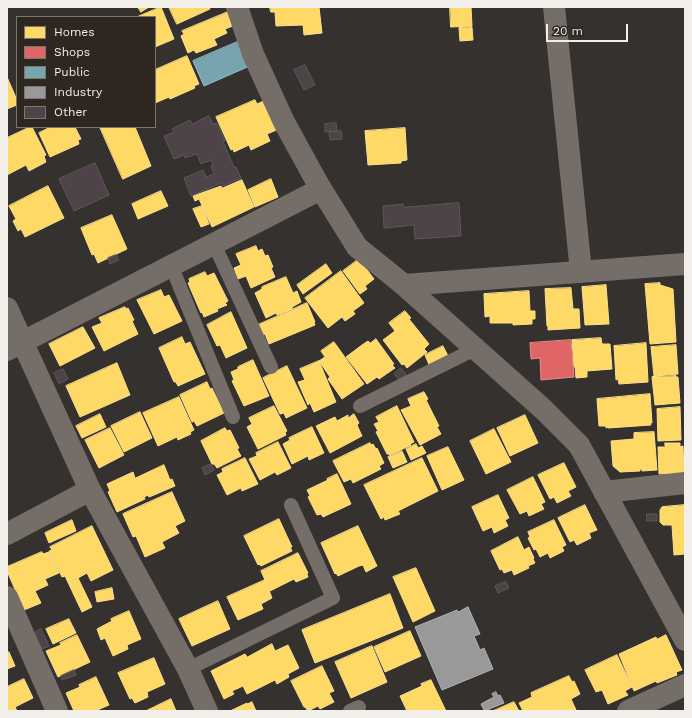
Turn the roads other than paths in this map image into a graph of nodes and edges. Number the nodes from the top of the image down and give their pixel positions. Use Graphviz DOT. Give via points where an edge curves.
graph roads {
  1 [pos="237,7"];
  2 [pos="554,7"];
  3 [pos="321,189"];
  4 [pos="214,244"];
  5 [pos="685,264"];
  6 [pos="171,265"];
  7 [pos="581,272"];
  8 [pos="404,285"];
  9 [pos="7,308"];
  10 [pos="15,346"];
  11 [pos="475,349"];
  12 [pos="271,367"];
  13 [pos="360,406"];
  14 [pos="233,417"];
  15 [pos="685,483"];
  16 [pos="90,490"];
  17 [pos="604,492"];
  18 [pos="291,505"];
  19 [pos="7,534"];
  20 [pos="7,597"];
  21 [pos="685,640"];
  22 [pos="188,669"];
  23 [pos="685,685"];
  24 [pos="57,711"];
  25 [pos="207,711"];
  26 [pos="628,711"];
  1 -- 3 [label="street" via="253,54 284,122"];
  2 -- 7 [label="street"];
  3 -- 4 [label="street"];
  3 -- 8 [label="street" via="357,247"];
  4 -- 6 [label="street"];
  4 -- 12 [label="lane"];
  5 -- 7 [label="street"];
  6 -- 10 [label="street"];
  6 -- 14 [label="lane"];
  7 -- 8 [label="street"];
  8 -- 11 [label="street"];
  9 -- 10 [label="street"];
  10 -- 16 [label="street"];
  11 -- 13 [label="lane"];
  11 -- 17 [label="street" via="543,409 579,445"];
  15 -- 17 [label="street"];
  16 -- 19 [label="street"];
  16 -- 22 [label="street"];
  17 -- 21 [label="street"];
  18 -- 22 [label="lane" via="333,598"];
  20 -- 24 [label="street"];
  22 -- 25 [label="street"];
  23 -- 26 [label="street"];
}
